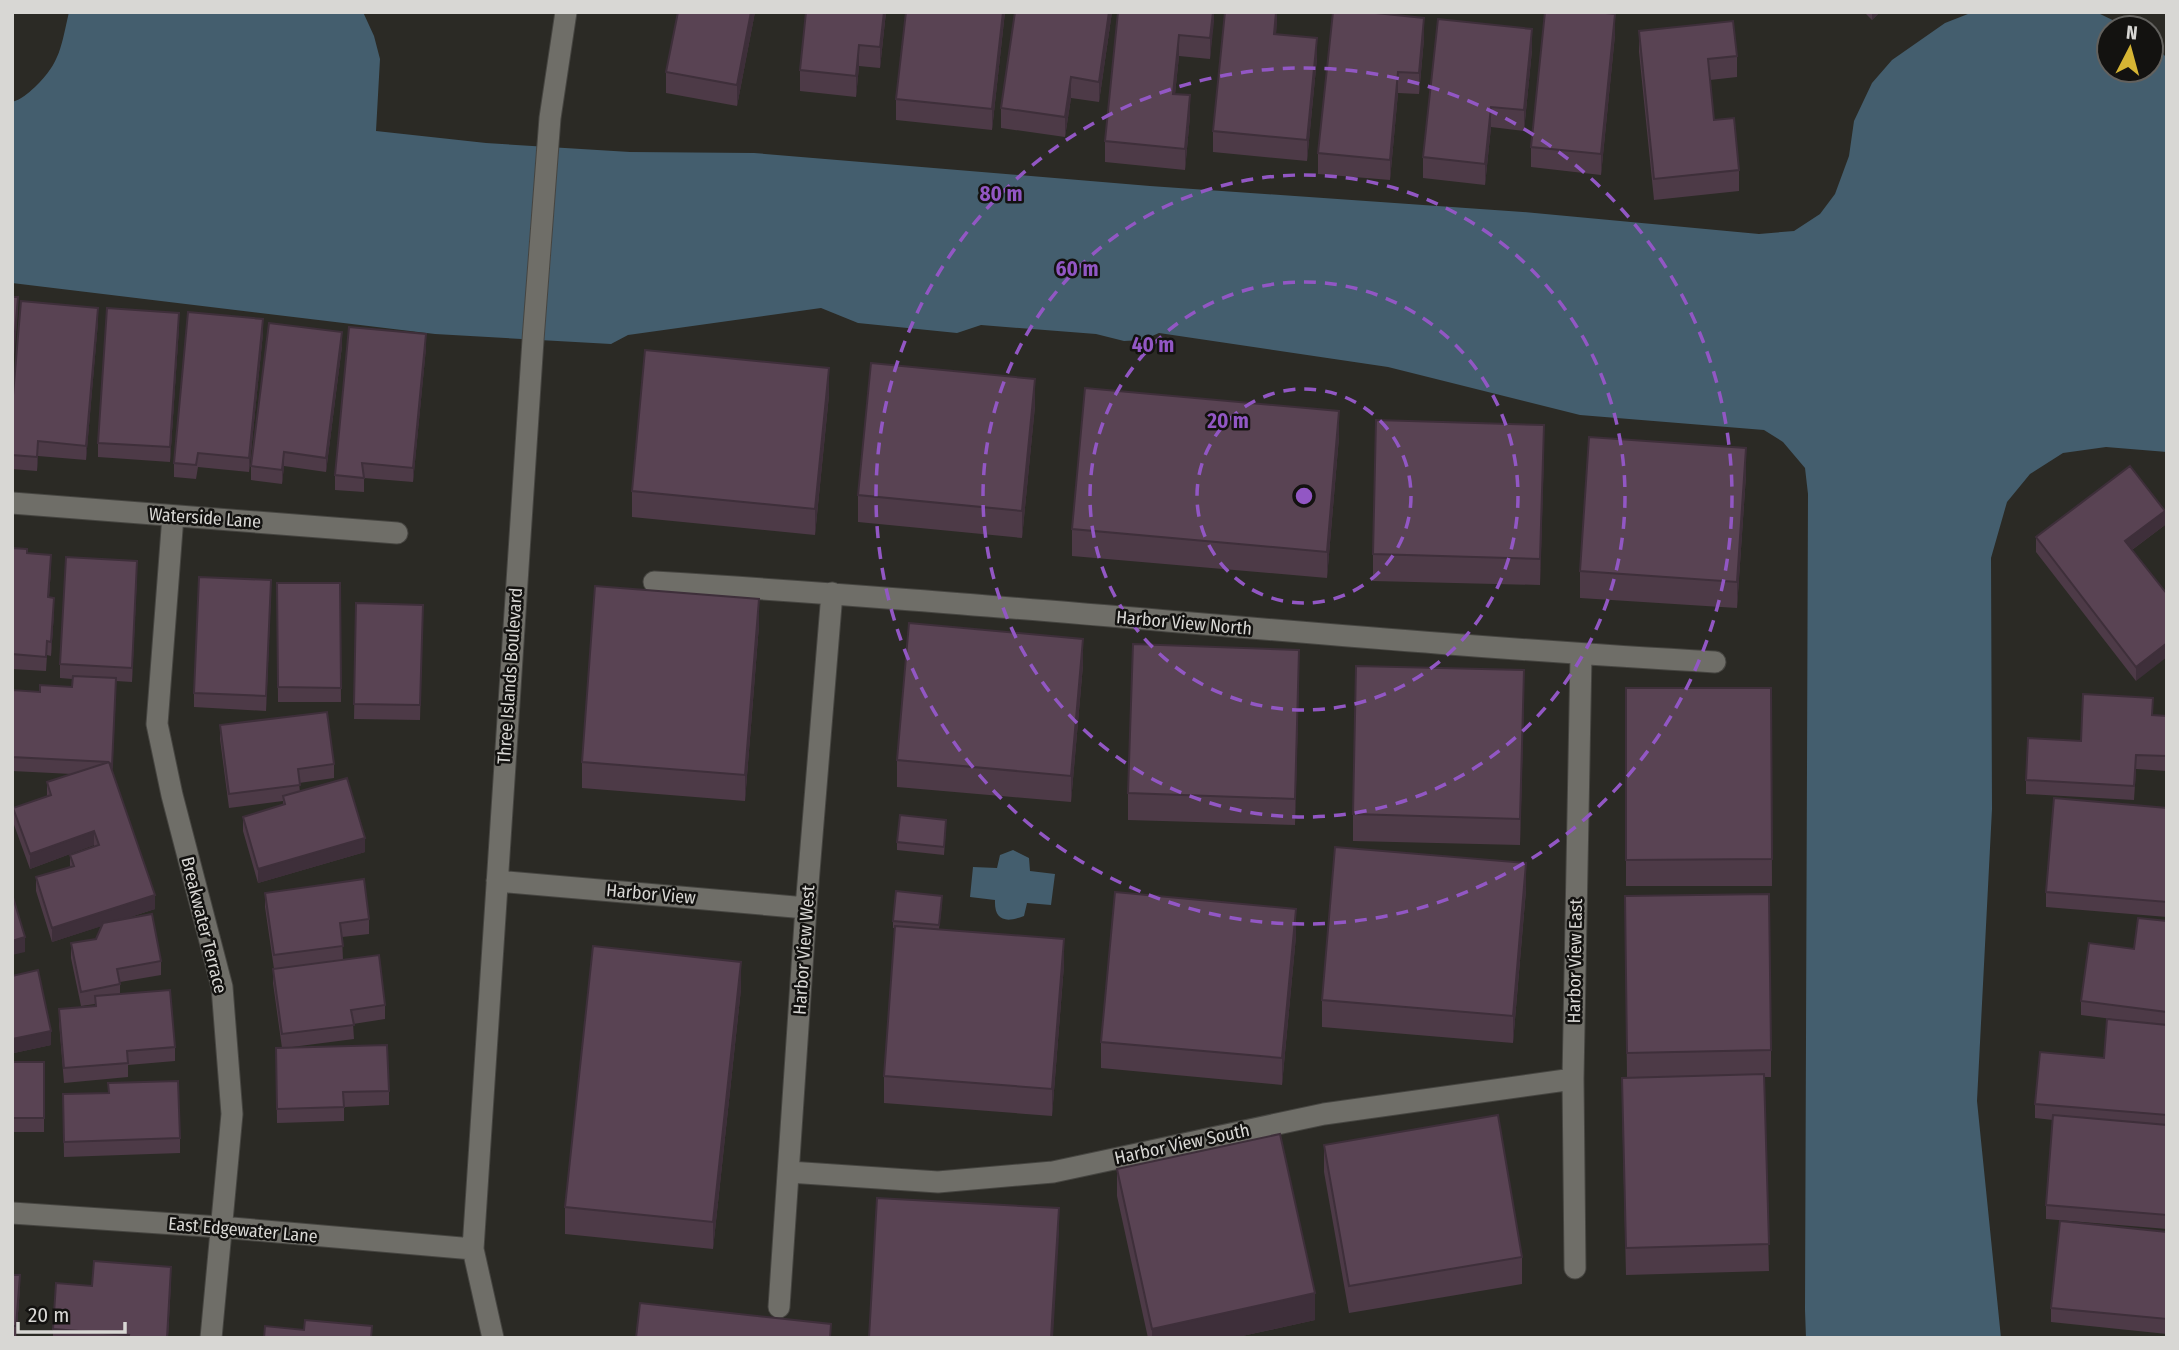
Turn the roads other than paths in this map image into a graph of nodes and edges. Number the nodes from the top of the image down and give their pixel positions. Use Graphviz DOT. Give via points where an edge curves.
graph roads {
  1 [pos="565,12"];
  2 [pos="12,503"];
  3 [pos="173,516"];
  4 [pos="397,533"];
  5 [pos="653,582"];
  6 [pos="832,593"];
  7 [pos="1581,654"];
  8 [pos="1716,662"];
  9 [pos="497,881"];
  10 [pos="806,908"];
  11 [pos="1573,1079"];
  12 [pos="789,1172"];
  13 [pos="12,1213"];
  14 [pos="220,1227"];
  15 [pos="472,1249"];
  16 [pos="1575,1268"];
  17 [pos="779,1307"];
  18 [pos="211,1338"];
  19 [pos="493,1338"];
  1 -- 9 [label="street, Three Islands Boulevard" via="550,118"];
  2 -- 3 [label="street, Waterside Lane"];
  3 -- 4 [label="street, Waterside Lane"];
  3 -- 14 [label="street, Breakwater Terrace" via="157,724 222,987 232,1114"];
  5 -- 6 [label="street, Harbor View North"];
  6 -- 7 [label="street, Harbor View North"];
  6 -- 10 [label="street, Harbor View West"];
  7 -- 8 [label="street, Harbor View North"];
  7 -- 11 [label="street, Harbor View East"];
  9 -- 10 [label="street, Harbor View"];
  9 -- 15 [label="street, Three Islands Boulevard"];
  10 -- 12 [label="street, Harbor View West"];
  11 -- 12 [label="street, Harbor View South" via="1324,1114 1053,1172 938,1182"];
  11 -- 16 [label="street, Harbor View East"];
  12 -- 17 [label="street, Harbor View West"];
  13 -- 14 [label="street, East Edgewater Lane"];
  14 -- 15 [label="street, East Edgewater Lane"];
  14 -- 18 [label="street, Breakwater Terrace"];
  15 -- 19 [label="street, Three Islands Boulevard"];
}
